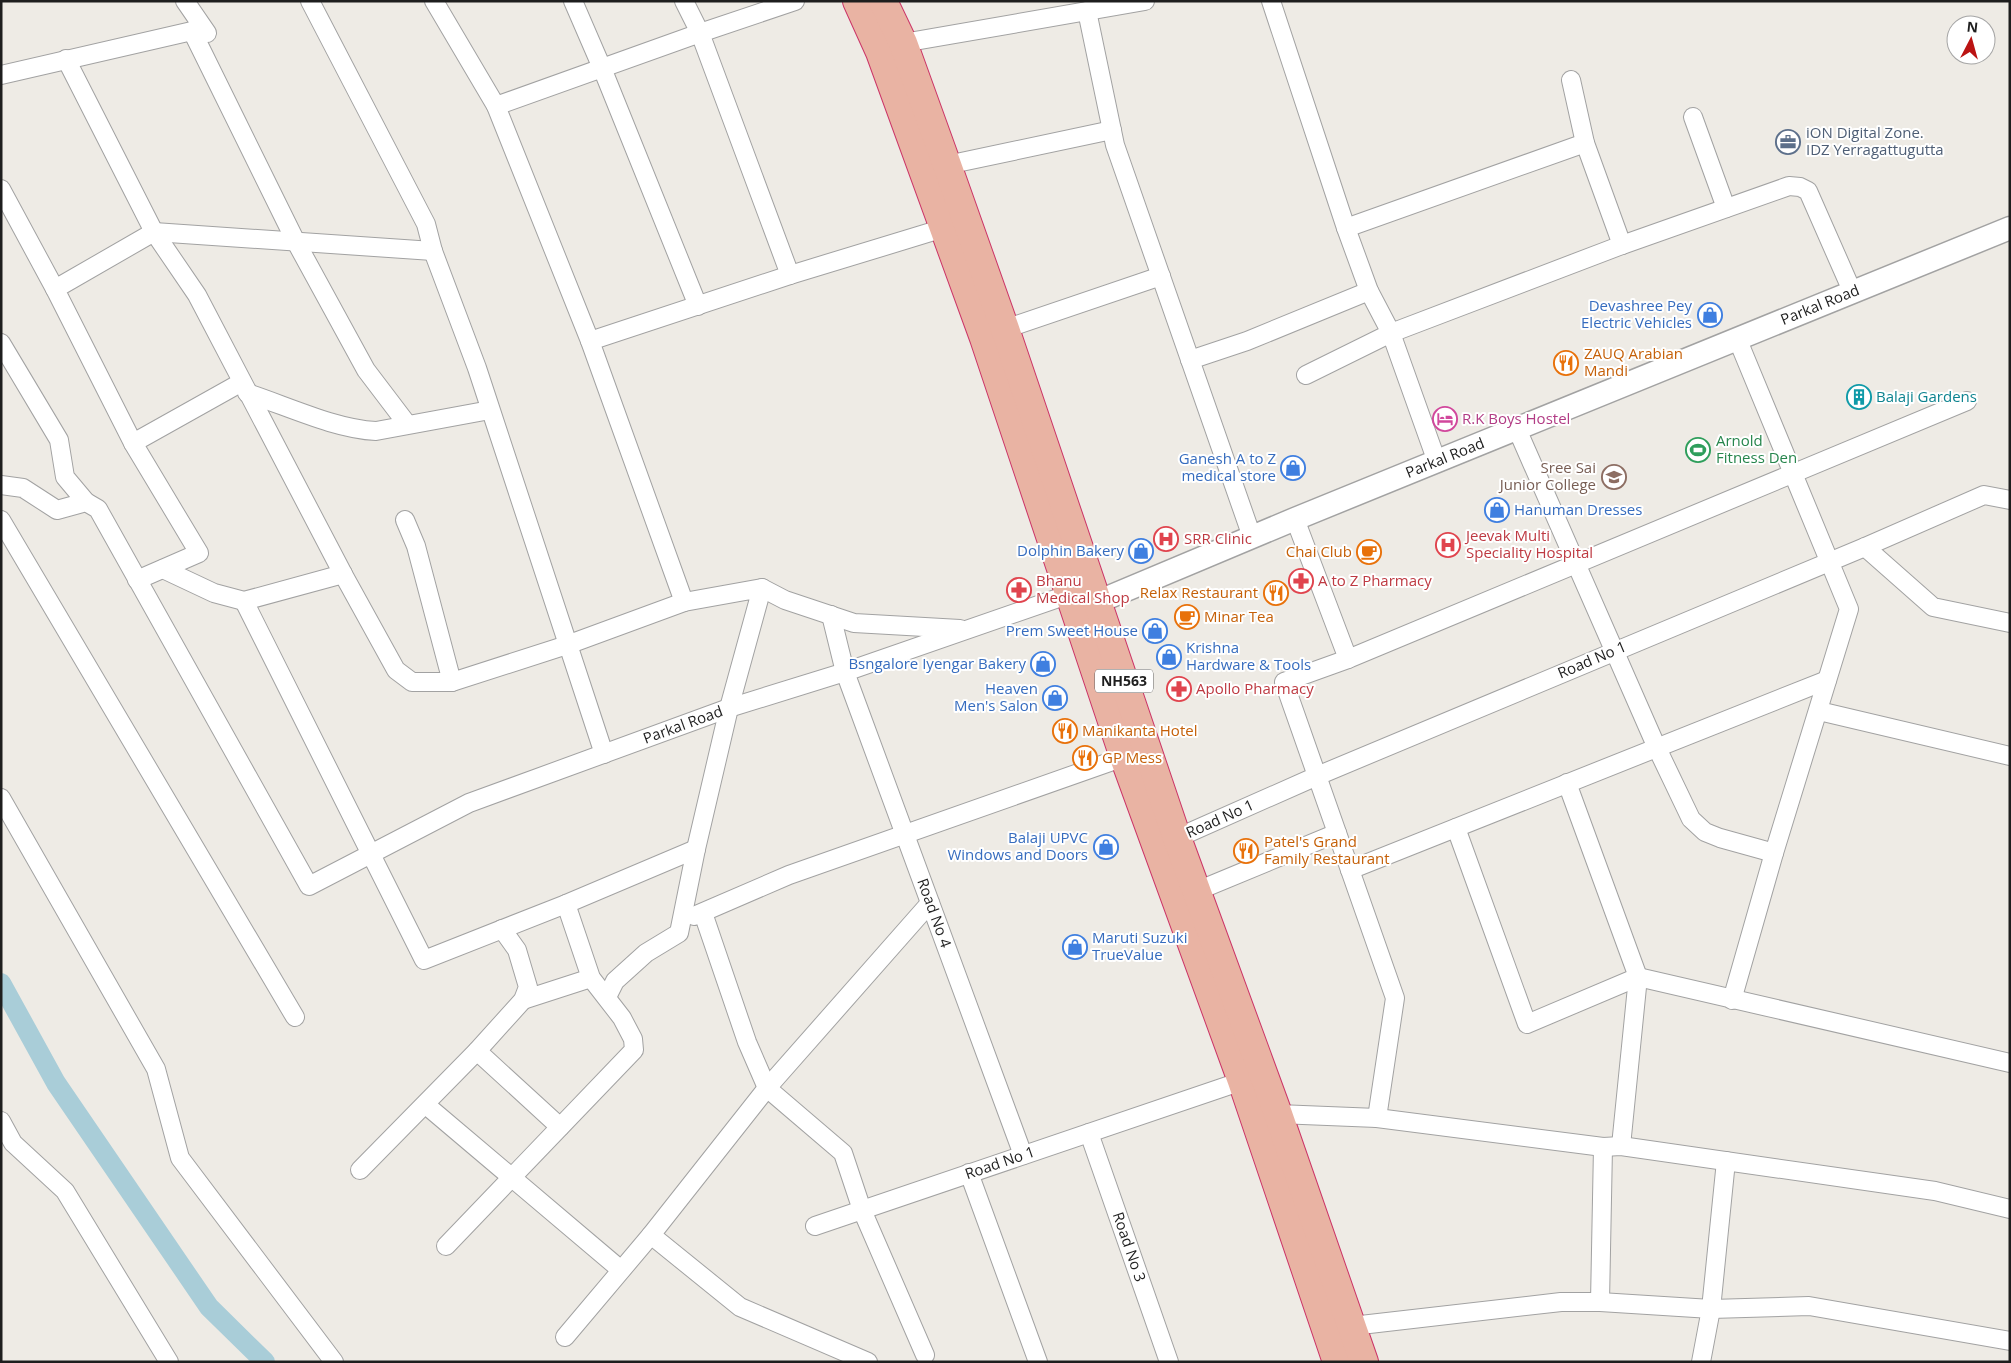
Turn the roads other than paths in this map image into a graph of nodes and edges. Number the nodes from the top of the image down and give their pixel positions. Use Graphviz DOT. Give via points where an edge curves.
graph roads {
  1 [pos="185,1"];
  2 [pos="310,1"];
  3 [pos="434,1"];
  4 [pos="573,1"];
  5 [pos="684,1"];
  6 [pos="795,1"];
  7 [pos="857,1"];
  8 [pos="883,1"];
  9 [pos="1145,1"];
  10 [pos="1272,1"];
  11 [pos="1087,11"];
  12 [pos="192,31"];
  13 [pos="700,33"];
  14 [pos="903,43"];
  15 [pos="66,59"];
  16 [pos="602,68"];
  17 [pos="1,75"];
  18 [pos="1571,80"];
  19 [pos="496,106"];
  20 [pos="1693,117"];
  21 [pos="1112,130"];
  22 [pos="1585,143"];
  23 [pos="947,165"];
  24 [pos="1,189"];
  25 [pos="1726,208"];
  26 [pos="944,228"];
  27 [pos="1346,228"];
  28 [pos="2010,228"];
  29 [pos="154,232"];
  30 [pos="296,242"];
  31 [pos="1622,245"];
  32 [pos="433,251"];
  33 [pos="790,276"];
  34 [pos="1161,276"];
  35 [pos="55,289"];
  36 [pos="1369,291"];
  37 [pos="1852,291"];
  38 [pos="698,306"];
  39 [pos="1005,329"];
  40 [pos="1391,333"];
  41 [pos="1737,338"];
  42 [pos="590,341"];
  43 [pos="1,342"];
  44 [pos="1190,360"];
  45 [pos="1306,375"];
  46 [pos="244,388"];
  47 [pos="1967,401"];
  48 [pos="490,410"];
  49 [pos="407,424"];
  50 [pos="1517,429"];
  51 [pos="133,443"];
  52 [pos="1437,462"];
  53 [pos="1792,473"];
  54 [pos="1,486"];
  55 [pos="2010,500"];
  56 [pos="86,502"];
  57 [pos="1,520"];
  58 [pos="405,520"];
  59 [pos="1295,520"];
  60 [pos="1252,537"];
  61 [pos="1865,547"];
  62 [pos="1829,561"];
  63 [pos="1576,564"];
  64 [pos="163,569"];
  65 [pos="343,574"];
  66 [pos="137,580"];
  67 [pos="762,588"];
  68 [pos="244,601"];
  69 [pos="684,602"];
  70 [pos="1080,602"];
  71 [pos="831,615"];
  72 [pos="2010,623"];
  73 [pos="969,630"];
  74 [pos="567,645"];
  75 [pos="1614,651"];
  76 [pos="1348,659"];
  77 [pos="845,672"];
  78 [pos="1827,680"];
  79 [pos="452,682"];
  80 [pos="729,708"];
  81 [pos="1818,711"];
  82 [pos="1657,748"];
  83 [pos="604,754"];
  84 [pos="1124,756"];
  85 [pos="2010,756"];
  86 [pos="1317,776"];
  87 [pos="1567,783"];
  88 [pos="1,798"];
  89 [pos="1456,828"];
  90 [pos="1337,833"];
  91 [pos="905,835"];
  92 [pos="1177,838"];
  93 [pos="696,849"];
  94 [pos="370,853"];
  95 [pos="1774,853"];
  96 [pos="1350,870"];
  97 [pos="1197,892"];
  98 [pos="930,902"];
  99 [pos="566,904"];
  100 [pos="703,913"];
  101 [pos="681,920"];
  102 [pos="502,929"];
  103 [pos="1638,977"];
  104 [pos="591,978"];
  105 [pos="607,997"];
  106 [pos="523,1000"];
  107 [pos="1732,1000"];
  108 [pos="295,1017"];
  109 [pos="477,1051"];
  110 [pos="2010,1063"];
  111 [pos="1242,1081"];
  112 [pos="767,1088"];
  113 [pos="426,1105"];
  114 [pos="1278,1114"];
  115 [pos="1377,1118"];
  116 [pos="1,1121"];
  117 [pos="560,1127"];
  118 [pos="1089,1133"];
  119 [pos="1621,1146"];
  120 [pos="1603,1147"];
  121 [pos="1023,1155"];
  122 [pos="1726,1161"];
  123 [pos="360,1170"];
  124 [pos="969,1173"];
  125 [pos="512,1177"];
  126 [pos="2010,1209"];
  127 [pos="862,1210"];
  128 [pos="815,1226"];
  129 [pos="651,1235"];
  130 [pos="446,1246"];
  131 [pos="621,1270"];
  132 [pos="1600,1302"];
  133 [pos="1710,1309"];
  134 [pos="1352,1326"];
  135 [pos="565,1338"];
  136 [pos="2010,1341"];
  137 [pos="925,1355"];
  138 [pos="169,1362"];
  139 [pos="334,1362"];
  140 [pos="868,1362"];
  141 [pos="1038,1362"];
  142 [pos="1169,1362"];
  143 [pos="1337,1362"];
  144 [pos="1364,1362"];
  145 [pos="1701,1362"];
  1 -- 12 [label="street" via="207,33"];
  2 -- 32 [label="street" via="426,224"];
  3 -- 19 [label="street"];
  4 -- 16 [label="street"];
  5 -- 13 [label="street"];
  6 -- 13 [label="street"];
  7 -- 26 [label="highway, NH563" via="880,52"];
  8 -- 14 [label="highway, NH563"];
  9 -- 11 [label="street"];
  10 -- 27 [label="street"];
  11 -- 14 [label="street"];
  11 -- 21 [label="street"];
  12 -- 15 [label="street"];
  12 -- 30 [label="street"];
  13 -- 16 [label="street"];
  13 -- 33 [label="street"];
  14 -- 23 [label="highway, NH563"];
  15 -- 17 [label="street"];
  15 -- 29 [label="street"];
  16 -- 19 [label="street"];
  16 -- 38 [label="street"];
  18 -- 22 [label="street"];
  19 -- 42 [label="street"];
  20 -- 25 [label="street"];
  21 -- 23 [label="street"];
  21 -- 34 [label="street"];
  22 -- 27 [label="street"];
  22 -- 31 [label="street"];
  23 -- 39 [label="highway, NH563"];
  24 -- 35 [label="street"];
  25 -- 31 [label="street"];
  25 -- 37 [label="street" via="1789,186 1808,191"];
  26 -- 33 [label="street"];
  26 -- 70 [label="highway, NH563"];
  27 -- 36 [label="street"];
  28 -- 37 [label="street, Parkal Road"];
  29 -- 30 [label="street"];
  29 -- 35 [label="street"];
  29 -- 46 [label="street" via="197,295"];
  30 -- 32 [label="street"];
  30 -- 49 [label="street" via="366,370"];
  31 -- 40 [label="street"];
  32 -- 48 [label="street"];
  33 -- 38 [label="street"];
  34 -- 39 [label="street"];
  34 -- 44 [label="street"];
  35 -- 51 [label="street"];
  36 -- 40 [label="street"];
  36 -- 44 [label="street"];
  37 -- 41 [label="street, Parkal Road"];
  38 -- 42 [label="street"];
  39 -- 70 [label="highway, NH563"];
  40 -- 45 [label="street"];
  40 -- 52 [label="street"];
  41 -- 50 [label="street, Parkal Road"];
  41 -- 53 [label="street"];
  42 -- 69 [label="street"];
  43 -- 56 [label="street" via="58,440 65,477"];
  44 -- 60 [label="street"];
  46 -- 49 [label="street" via="361,430 376,431"];
  46 -- 51 [label="street"];
  46 -- 65 [label="street"];
  47 -- 53 [label="street"];
  48 -- 49 [label="street"];
  48 -- 74 [label="street"];
  50 -- 52 [label="street, Parkal Road"];
  50 -- 63 [label="street"];
  51 -- 64 [label="street" via="199,553"];
  52 -- 59 [label="street, Parkal Road"];
  53 -- 62 [label="street"];
  53 -- 63 [label="street"];
  54 -- 56 [label="street" via="24,488 57,510"];
  55 -- 61 [label="street, Road No 1" via="1984,495"];
  56 -- 66 [label="street" via="98,509"];
  57 -- 108 [label="street"];
  58 -- 79 [label="street" via="416,546"];
  59 -- 60 [label="street, Parkal Road"];
  59 -- 76 [label="street"];
  60 -- 70 [label="street, Parkal Road"];
  61 -- 62 [label="street, Road No 1"];
  61 -- 72 [label="street" via="1933,607"];
  62 -- 75 [label="street, Road No 1"];
  62 -- 78 [label="street" via="1849,609"];
  63 -- 75 [label="street"];
  63 -- 76 [label="street"];
  64 -- 66 [label="street"];
  64 -- 68 [label="street" via="214,593"];
  65 -- 68 [label="street"];
  65 -- 79 [label="street" via="396,670 412,682"];
  66 -- 94 [label="street, Parkal Road" via="309,886"];
  67 -- 69 [label="street"];
  67 -- 71 [label="street" via="785,600"];
  67 -- 80 [label="street"];
  68 -- 94 [label="street"];
  69 -- 74 [label="street"];
  70 -- 73 [label="street, Parkal Road"];
  70 -- 84 [label="highway, NH563"];
  70 -- 92 [label="highway, NH563"];
  71 -- 73 [label="street" via="854,623"];
  71 -- 77 [label="street, Road No 4"];
  73 -- 77 [label="street, Parkal Road"];
  74 -- 79 [label="street"];
  74 -- 83 [label="street"];
  75 -- 82 [label="street"];
  75 -- 86 [label="street, Road No 1"];
  76 -- 86 [label="street" via="1284,682"];
  77 -- 80 [label="street, Parkal Road"];
  77 -- 91 [label="street, Road No 4"];
  78 -- 81 [label="street"];
  78 -- 82 [label="street"];
  80 -- 83 [label="street, Parkal Road"];
  80 -- 93 [label="street"];
  81 -- 85 [label="street"];
  81 -- 95 [label="street"];
  82 -- 87 [label="street"];
  82 -- 95 [label="street" via="1691,818 1705,832"];
  83 -- 94 [label="street, Parkal Road" via="469,803"];
  84 -- 91 [label="street"];
  84 -- 111 [label="highway, NH563"];
  86 -- 90 [label="street"];
  86 -- 92 [label="street, Road No 1"];
  87 -- 89 [label="street"];
  87 -- 103 [label="street"];
  88 -- 139 [label="street" via="156,1069 180,1158"];
  89 -- 96 [label="street"];
  89 -- 103 [label="street" via="1527,1024"];
  90 -- 96 [label="street"];
  90 -- 97 [label="street"];
  91 -- 98 [label="street, Road No 4"];
  91 -- 100 [label="street" via="789,875"];
  92 -- 97 [label="highway, NH563"];
  93 -- 99 [label="street"];
  93 -- 101 [label="street"];
  94 -- 102 [label="street" via="424,960"];
  95 -- 107 [label="street"];
  96 -- 115 [label="street" via="1395,998"];
  97 -- 114 [label="highway, NH563"];
  98 -- 112 [label="street"];
  98 -- 121 [label="street, Road No 4"];
  99 -- 102 [label="street"];
  99 -- 104 [label="street"];
  100 -- 101 [label="street"];
  100 -- 112 [label="street" via="747,1042"];
  101 -- 105 [label="street" via="679,932 646,953 615,981"];
  102 -- 106 [label="street" via="517,950 528,987"];
  103 -- 107 [label="street"];
  103 -- 119 [label="street"];
  104 -- 105 [label="street"];
  104 -- 106 [label="street"];
  105 -- 117 [label="street" via="633,1039 634,1050"];
  106 -- 109 [label="street"];
  107 -- 110 [label="street"];
  109 -- 113 [label="street"];
  109 -- 117 [label="street"];
  111 -- 118 [label="street, Road No 1"];
  111 -- 143 [label="highway, NH563"];
  112 -- 127 [label="street" via="843,1153"];
  112 -- 129 [label="street"];
  113 -- 123 [label="street"];
  113 -- 125 [label="street"];
  114 -- 115 [label="street"];
  114 -- 134 [label="highway, NH563"];
  115 -- 120 [label="street"];
  116 -- 138 [label="street" via="13,1142 65,1191"];
  117 -- 125 [label="street"];
  118 -- 121 [label="street, Road No 1"];
  118 -- 142 [label="street, Road No 3"];
  119 -- 120 [label="street"];
  119 -- 122 [label="street"];
  120 -- 132 [label="street"];
  121 -- 124 [label="street, Road No 1"];
  122 -- 126 [label="street" via="1935,1191"];
  122 -- 133 [label="street"];
  124 -- 127 [label="street, Road No 1"];
  124 -- 141 [label="street"];
  125 -- 130 [label="street"];
  125 -- 131 [label="street"];
  127 -- 128 [label="street, Road No 1"];
  127 -- 137 [label="street"];
  129 -- 131 [label="street"];
  129 -- 140 [label="street" via="740,1308"];
  131 -- 135 [label="street"];
  132 -- 133 [label="street"];
  132 -- 134 [label="street" via="1561,1302"];
  133 -- 136 [label="street" via="1809,1306"];
  133 -- 145 [label="street"];
  134 -- 144 [label="highway, NH563"];
}
